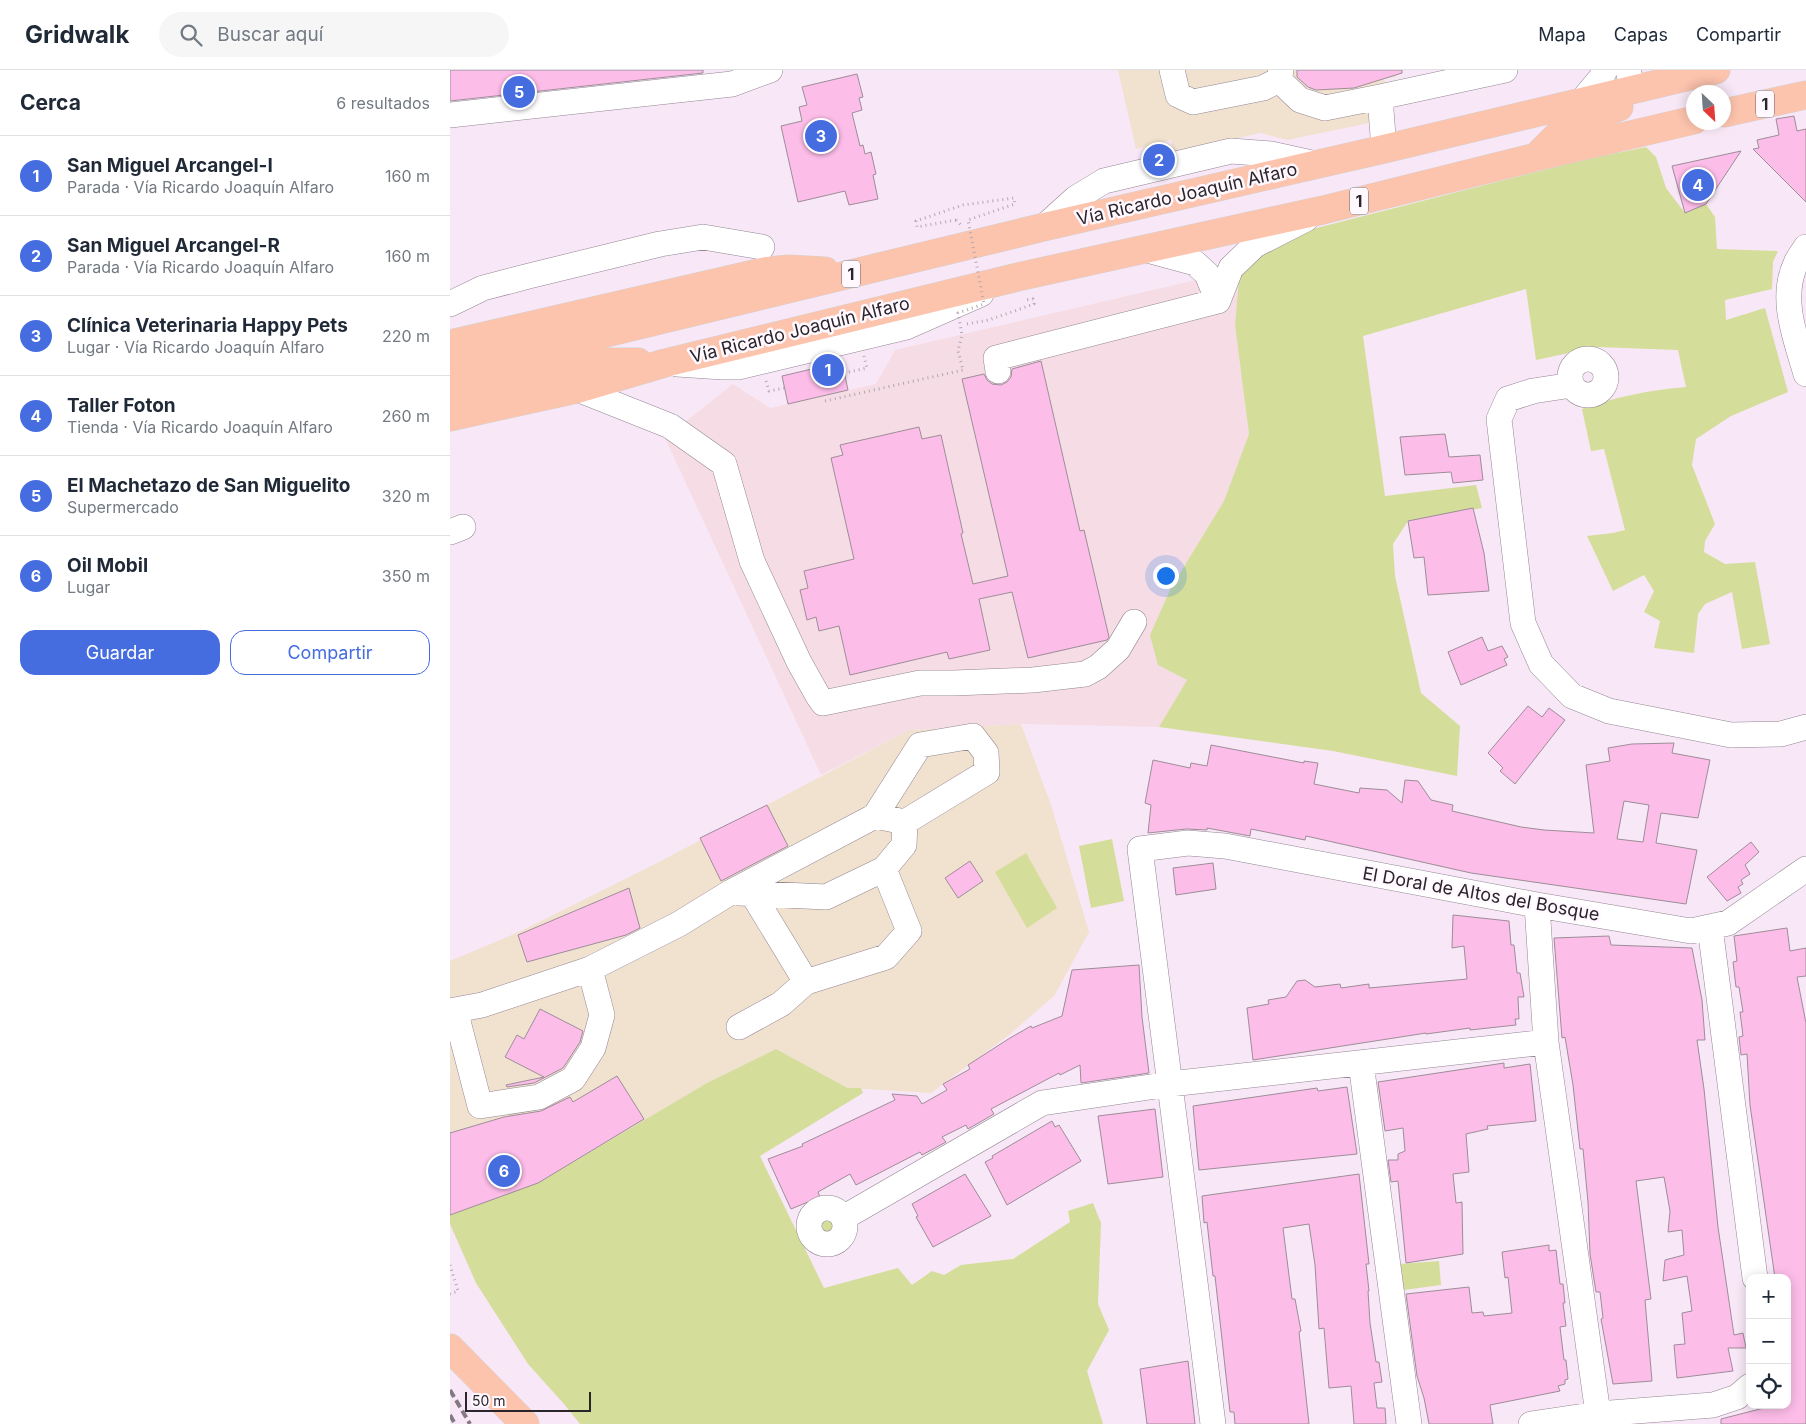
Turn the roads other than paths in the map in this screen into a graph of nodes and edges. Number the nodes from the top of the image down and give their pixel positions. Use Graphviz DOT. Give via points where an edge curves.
graph roads {
  1 [pos="770,70"];
  2 [pos="1172,70"];
  3 [pos="1505,70"];
  4 [pos="1605,70"];
  5 [pos="1716,70"];
  6 [pos="743,75"];
  7 [pos="1280,75"];
  8 [pos="1630,80"];
  9 [pos="1806,96"];
  10 [pos="1380,97"];
  11 [pos="1580,102"];
  12 [pos="1731,112"];
  13 [pos="450,115"];
  14 [pos="1686,122"];
  15 [pos="1384,149"];
  16 [pos="1536,156"];
  17 [pos="1322,210"];
  18 [pos="762,247"];
  19 [pos="1806,247"];
  20 [pos="1147,250"];
  21 [pos="857,272"];
  22 [pos="456,297"];
  23 [pos="1218,301"];
  24 [pos="450,344"];
  25 [pos="665,363"];
  26 [pos="450,371"];
  27 [pos="998,371"];
  28 [pos="1806,374"];
  29 [pos="1572,386"];
  30 [pos="577,389"];
  31 [pos="450,391"];
  32 [pos="450,417"];
  33 [pos="1134,622"];
  34 [pos="1806,727"];
  35 [pos="875,816"];
  36 [pos="905,822"];
  37 [pos="884,869"];
  38 [pos="1806,869"];
  39 [pos="741,893"];
  40 [pos="1537,905"];
  41 [pos="1710,927"];
  42 [pos="590,968"];
  43 [pos="806,982"];
  44 [pos="453,1010"];
  45 [pos="739,1027"];
  46 [pos="1546,1042"];
  47 [pos="1361,1063"];
  48 [pos="1170,1084"];
  49 [pos="843,1218"];
  50 [pos="1753,1274"];
  51 [pos="450,1348"];
  52 [pos="450,1352"];
  53 [pos="1746,1390"];
  54 [pos="1598,1414"];
  55 [pos="505,1424"];
  56 [pos="525,1424"];
  57 [pos="1213,1424"];
  58 [pos="1409,1424"];
  59 [pos="1530,1424"];
  1 -- 6 [label="street"];
  2 -- 7 [label="street" via="1178,95 1193,102 1264,88"];
  3 -- 10 [label="street"];
  4 -- 11 [label="street"];
  5 -- 8 [label="main road, Vía Ricardo Joaquín Alfaro / 1"];
  6 -- 13 [label="street" via="732,84"];
  7 -- 10 [label="street" via="1300,100 1326,108"];
  8 -- 11 [label="main road, Vía Ricardo Joaquín Alfaro / 1"];
  8 -- 16 [label="main road" via="1624,103 1558,135"];
  9 -- 12 [label="main road, 1"];
  10 -- 15 [label="street"];
  11 -- 15 [label="main road, Vía Ricardo Joaquín Alfaro / 1"];
  14 -- 16 [label="main road, Vía Ricardo Joaquín Alfaro / 1"];
  15 -- 21 [label="main road, Vía Ricardo Joaquín Alfaro / 1"];
  16 -- 17 [label="main road, Vía Ricardo Joaquín Alfaro / 1"];
  17 -- 20 [label="main road, Vía Ricardo Joaquín Alfaro / 1"];
  17 -- 23 [label="street" via="1255,245 1231,268"];
  18 -- 22 [label="street" via="703,237 660,244"];
  19 -- 28 [label="street" via="1795,264 1788,290 1790,321"];
  20 -- 23 [label="street" via="1195,263 1207,274"];
  20 -- 25 [label="main road, Vía Ricardo Joaquín Alfaro / 1" via="1023,288"];
  21 -- 24 [label="main road" via="767,271"];
  21 -- 26 [label="main road, Vía Ricardo Joaquín Alfaro / 1"];
  23 -- 27 [label="street" via="996,358"];
  25 -- 30 [label="main road"];
  25 -- 31 [label="main road" via="582,362"];
  29 -- 34 [label="street" via="1533,391 1508,399 1499,418 1522,624 1541,664 1572,696 1609,711 1731,735 1781,734"];
  30 -- 32 [label="main road"];
  30 -- 33 [label="street" via="670,426 724,464 752,561 799,662 823,703 920,683 1033,680 1085,674 1118,649"];
  35 -- 36 [label="street"];
  35 -- 36 [label="street" via="920,745 973,736 986,753 987,772"];
  35 -- 39 [label="street"];
  36 -- 37 [label="street" via="904,845"];
  37 -- 39 [label="street" via="826,897"];
  37 -- 43 [label="street" via="909,931 886,957"];
  38 -- 41 [label="street, El Doral de Altos del Bosque" via="1728,923"];
  39 -- 42 [label="street"];
  39 -- 43 [label="street"];
  40 -- 41 [label="street, El Doral de Altos del Bosque" via="1690,931"];
  40 -- 46 [label="street"];
  40 -- 48 [label="street, El Doral de Altos del Bosque" via="1225,846 1188,843 1140,849"];
  41 -- 50 [label="street"];
  42 -- 44 [label="street" via="482,1005"];
  42 -- 44 [label="street" via="602,1015 593,1048 573,1079 539,1097 480,1106"];
  43 -- 45 [label="street" via="781,1004"];
  46 -- 47 [label="street"];
  46 -- 54 [label="street"];
  47 -- 48 [label="street"];
  47 -- 58 [label="street"];
  48 -- 49 [label="street" via="1042,1103"];
  48 -- 57 [label="street"];
  51 -- 56 [label="main road"];
  52 -- 55 [label="main road"];
  53 -- 54 [label="street" via="1737,1398 1713,1405"];
  54 -- 59 [label="street"];
}
